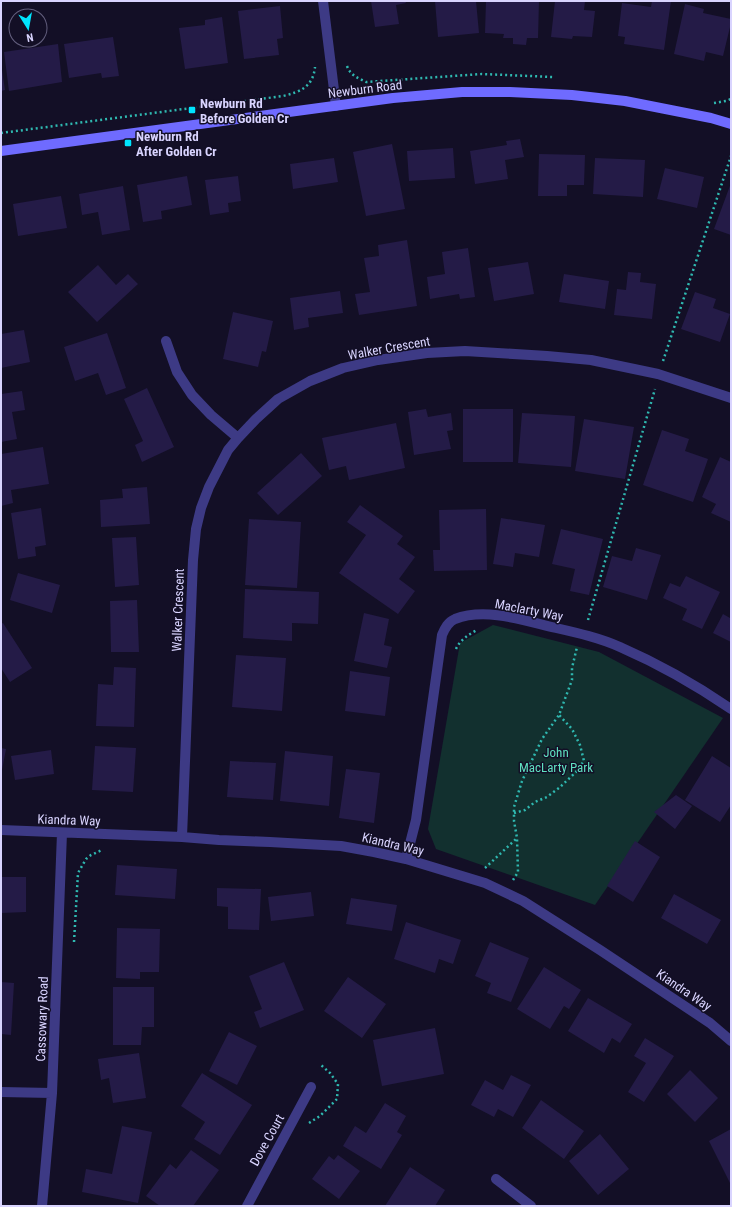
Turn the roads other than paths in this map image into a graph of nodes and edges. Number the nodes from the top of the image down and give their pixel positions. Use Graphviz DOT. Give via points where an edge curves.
graph roads {
  1 [pos="323,1"];
  2 [pos="336,106"];
  3 [pos="731,124"];
  4 [pos="1,151"];
  5 [pos="166,342"];
  6 [pos="731,398"];
  7 [pos="238,438"];
  8 [pos="731,709"];
  9 [pos="1,830"];
  10 [pos="62,833"];
  11 [pos="182,837"];
  12 [pos="406,859"];
  13 [pos="731,1041"];
  14 [pos="311,1087"];
  15 [pos="1,1092"];
  16 [pos="52,1093"];
  17 [pos="496,1179"];
  18 [pos="42,1206"];
  19 [pos="247,1206"];
  20 [pos="531,1206"];
  1 -- 2 [label="street"];
  2 -- 3 [label="street, Newburn Road" via="429,94 510,92 624,101"];
  2 -- 4 [label="street, Newburn Road"];
  5 -- 7 [label="street" via="177,372 192,395"];
  6 -- 7 [label="street, Walker Crescent" via="658,374 591,360 465,351 428,353 343,368 310,380 278,399"];
  7 -- 11 [label="street, Walker Crescent" via="228,450 209,487 196,529"];
  8 -- 12 [label="street, Maclarty Way" via="704,690 619,646 504,616 483,614 454,619 446,625 442,635 416,820"];
  9 -- 10 [label="street, Kiandra Way"];
  10 -- 11 [label="street, Kiandra Way"];
  10 -- 16 [label="street, Cassowary Road"];
  11 -- 12 [label="street, Kiandra Way" via="341,846"];
  12 -- 13 [label="street, Kiandra Way" via="485,883 516,898 710,1023"];
  14 -- 19 [label="street, Dove Court"];
  15 -- 16 [label="street"];
  16 -- 18 [label="street, Cassowary Road"];
  17 -- 20 [label="street"];
}
